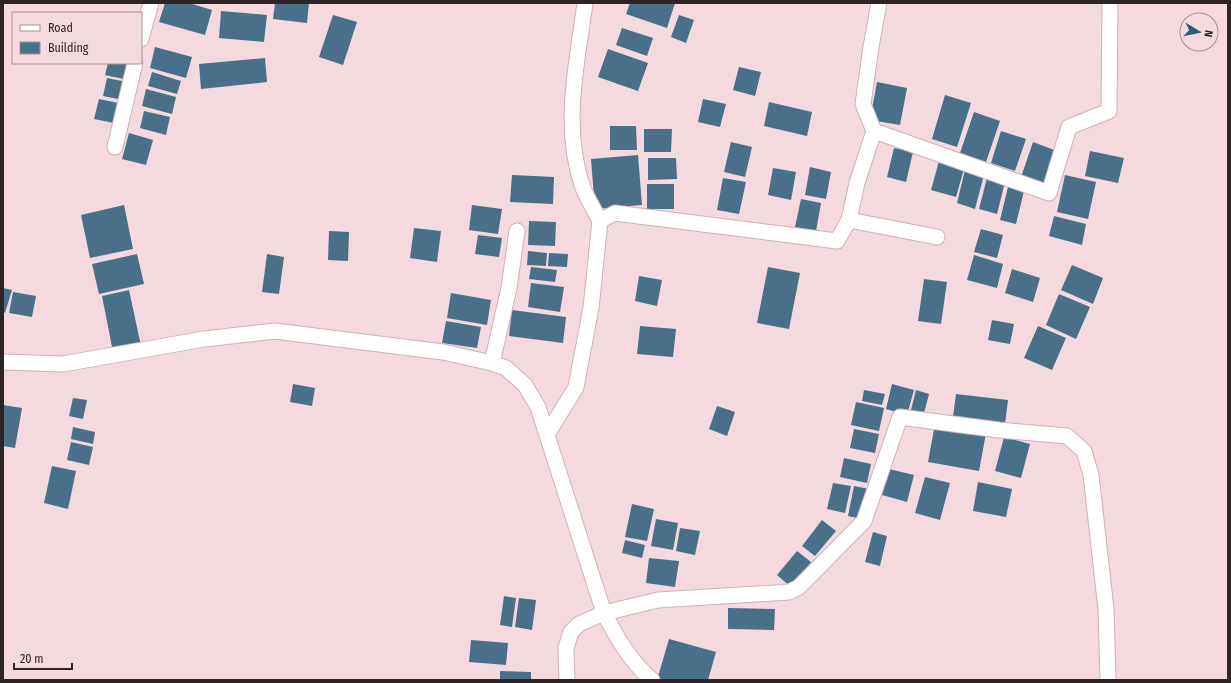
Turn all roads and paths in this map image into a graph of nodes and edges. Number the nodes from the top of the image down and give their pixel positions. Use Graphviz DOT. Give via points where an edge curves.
graph roads {
  1 [pos="151,3"];
  2 [pos="585,3"];
  3 [pos="879,3"];
  4 [pos="1110,3"];
  5 [pos="142,35"];
  6 [pos="135,64"];
  7 [pos="874,131"];
  8 [pos="115,147"];
  9 [pos="849,220"];
  10 [pos="600,221"];
  11 [pos="517,231"];
  12 [pos="937,237"];
  13 [pos="3,362"];
  14 [pos="492,364"];
  15 [pos="548,434"];
  16 [pos="604,613"];
  17 [pos="567,680"];
  18 [pos="652,680"];
  19 [pos="1108,680"];
  1 -- 5 [label="street"];
  2 -- 10 [label="street" via="572,94 572,145 582,186"];
  3 -- 7 [label="street" via="864,104"];
  4 -- 7 [label="street" via="1109,111 1068,127 1049,193"];
  6 -- 8 [label="street"];
  7 -- 9 [label="street" via="857,183"];
  9 -- 10 [label="street" via="837,241 615,213"];
  9 -- 12 [label="street"];
  10 -- 15 [label="street" via="591,308 576,388"];
  11 -- 14 [label="street" via="509,288"];
  13 -- 14 [label="street" via="63,364 204,339 275,331 443,352"];
  14 -- 15 [label="street" via="506,368 525,385 538,407"];
  15 -- 16 [label="street"];
  16 -- 17 [label="street" via="579,624 571,632 566,648"];
  16 -- 18 [label="street" via="620,643"];
  16 -- 19 [label="street" via="658,600 789,592 799,587 864,521 900,417 1067,436 1084,451 1090,475 1106,609"];
}
